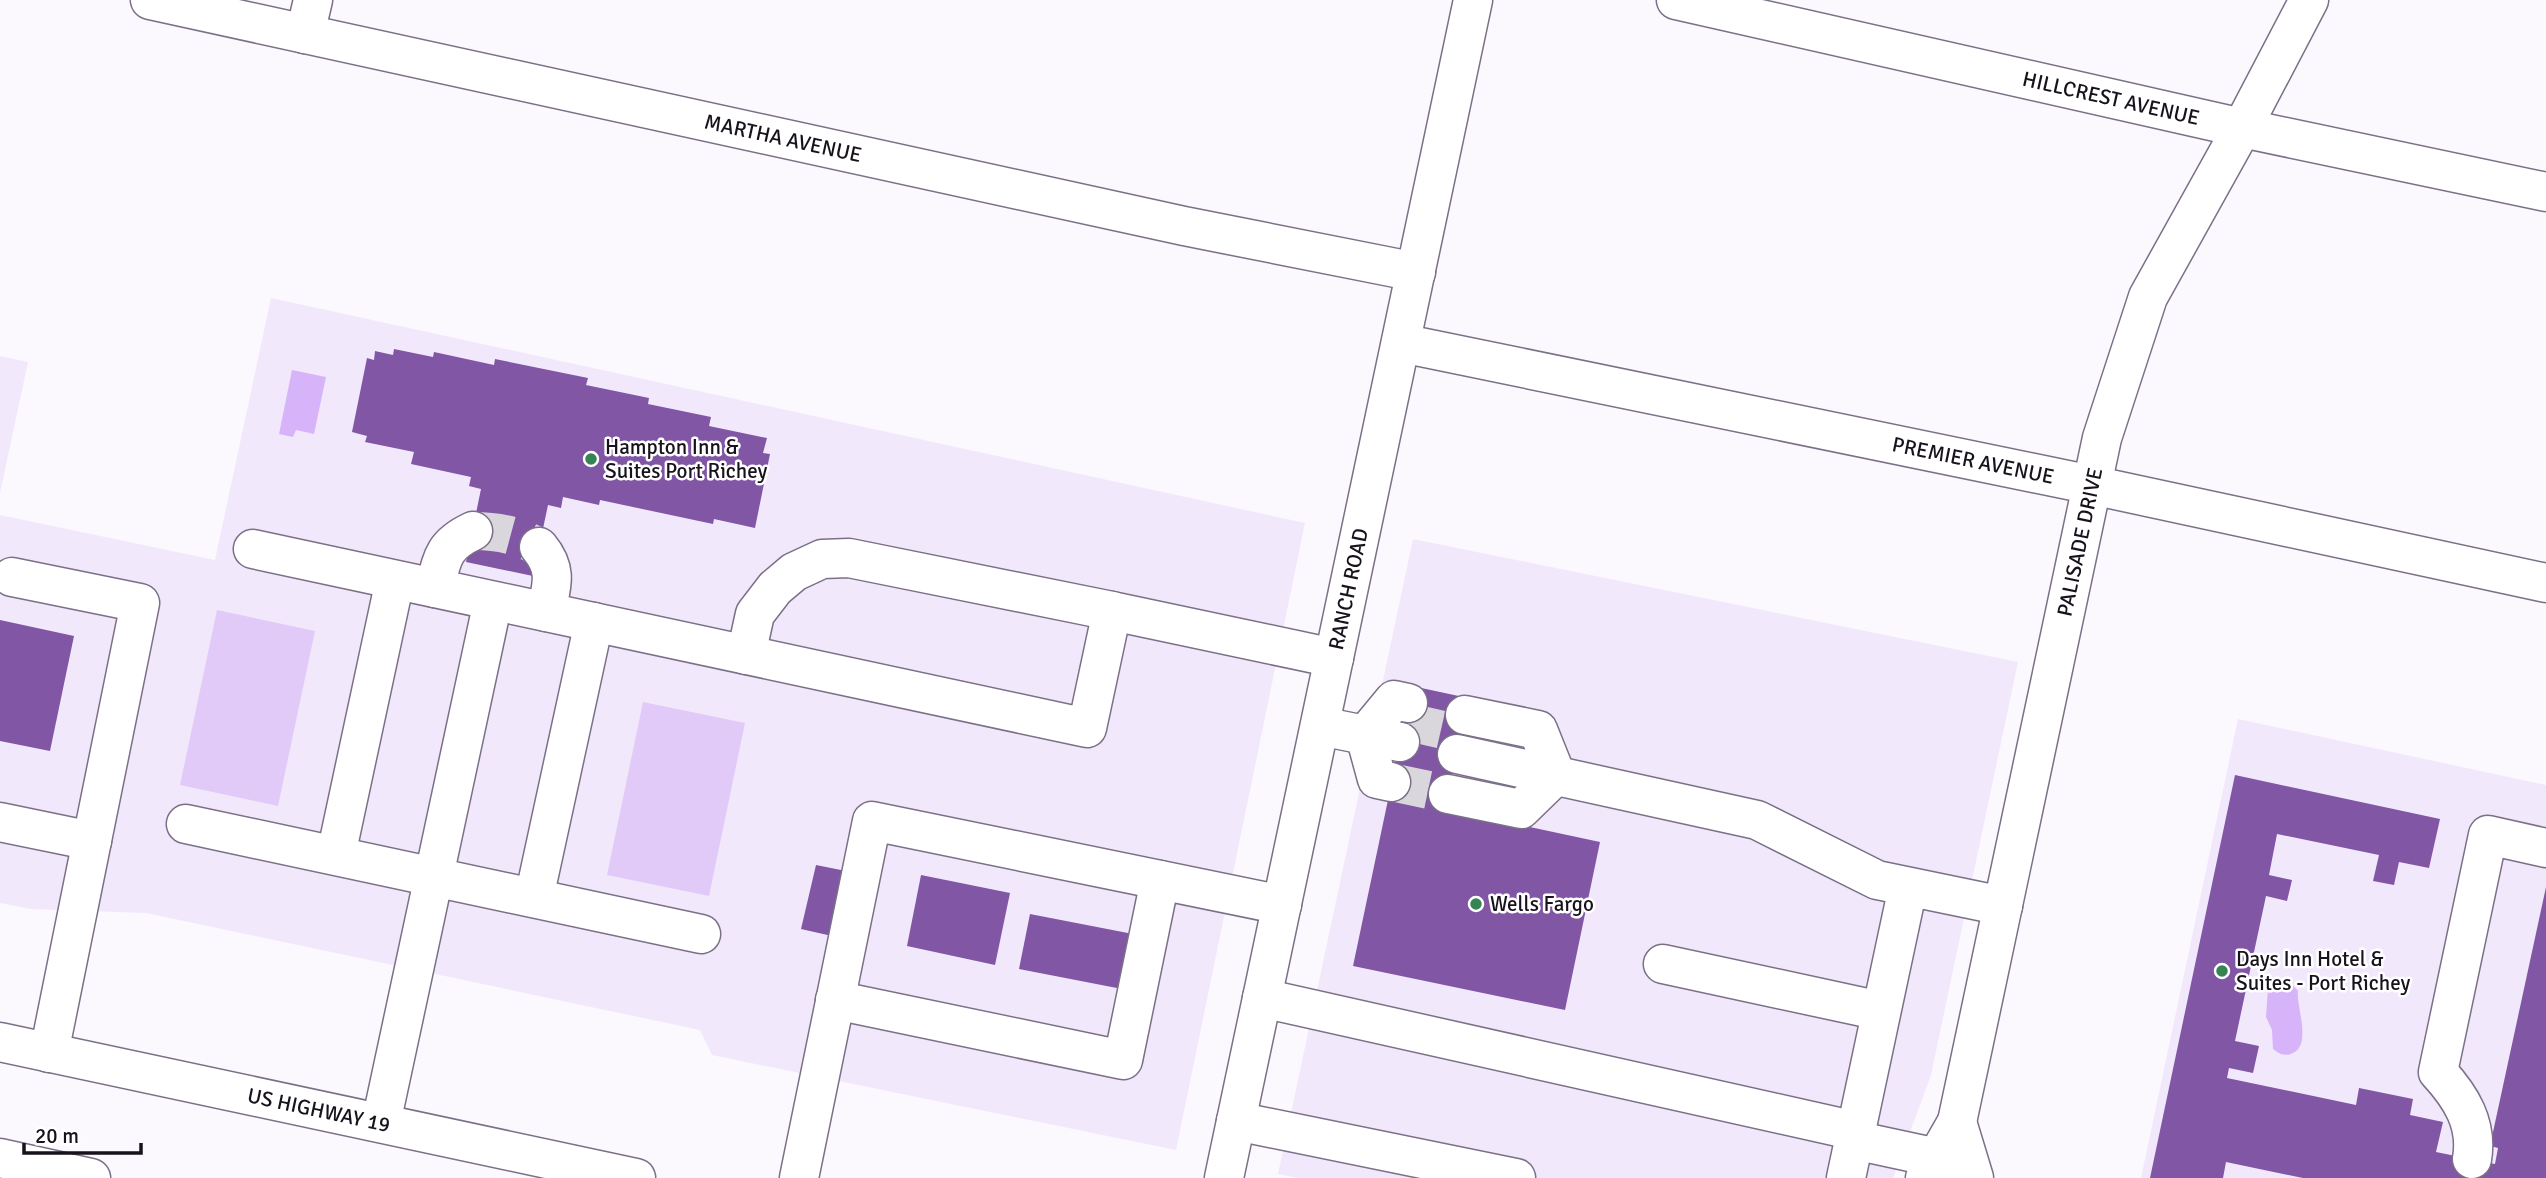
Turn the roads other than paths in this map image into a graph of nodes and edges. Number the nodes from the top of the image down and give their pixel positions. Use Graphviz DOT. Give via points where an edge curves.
graph roads {
  1 [pos="150,0"];
  2 [pos="1473,0"];
  3 [pos="1676,0"];
  4 [pos="2309,0"];
  5 [pos="309,17"];
  6 [pos="2242,128"];
  7 [pos="2546,192"];
  8 [pos="1416,272"];
  9 [pos="1401,343"];
  10 [pos="2092,485"];
  11 [pos="472,531"];
  12 [pos="539,547"];
  13 [pos="253,549"];
  14 [pos="12,577"];
  15 [pos="395,580"];
  16 [pos="2546,583"];
  17 [pos="435,588"];
  18 [pos="493,601"];
  19 [pos="1112,611"];
  20 [pos="547,612"];
  21 [pos="594,622"];
  22 [pos="746,655"];
  23 [pos="1334,659"];
  24 [pos="1320,726"];
  25 [pos="1394,741"];
  26 [pos="1556,775"];
  27 [pos="0,822"];
  28 [pos="186,824"];
  29 [pos="92,841"];
  30 [pos="2546,848"];
  31 [pos="336,855"];
  32 [pos="433,877"];
  33 [pos="1160,880"];
  34 [pos="1908,887"];
  35 [pos="534,898"];
  36 [pos="1282,905"];
  37 [pos="2003,906"];
  38 [pos="701,934"];
  39 [pos="1663,964"];
  40 [pos="1262,998"];
  41 [pos="835,1000"];
  42 [pos="1881,1011"];
  43 [pos="0,1042"];
  44 [pos="49,1053"];
  45 [pos="1236,1122"];
  46 [pos="381,1123"];
  47 [pos="1855,1135"];
  48 [pos="2472,1159"];
  49 [pos="18,1167"];
  50 [pos="1952,1170"];
  51 [pos="84,1177"];
  52 [pos="636,1178"];
  53 [pos="799,1178"];
  54 [pos="1224,1178"];
  55 [pos="1516,1178"];
  56 [pos="1846,1178"];
  1 -- 5 [label="main road, MARTHA AVENUE"];
  2 -- 8 [label="main road, RANCH ROAD"];
  3 -- 6 [label="main road, HILLCREST AVENUE"];
  4 -- 6 [label="main road, PALISADE DRIVE"];
  5 -- 8 [label="main road, MARTHA AVENUE" via="1157,220"];
  6 -- 7 [label="main road, HILLCREST AVENUE"];
  6 -- 10 [label="main road, PALISADE DRIVE" via="2148,297 2102,439"];
  8 -- 9 [label="main road, RANCH ROAD"];
  9 -- 10 [label="main road, PREMIER AVENUE"];
  9 -- 23 [label="main road, RANCH ROAD"];
  10 -- 16 [label="main road, PREMIER AVENUE"];
  10 -- 37 [label="main road, PALISADE DRIVE"];
  11 -- 17 [label="main road" via="456,539 443,554"];
  12 -- 20 [label="main road" via="554,579"];
  13 -- 15 [label="main road"];
  14 -- 29 [label="main road" via="140,603"];
  15 -- 17 [label="main road"];
  15 -- 31 [label="main road"];
  17 -- 18 [label="main road"];
  18 -- 20 [label="main road"];
  18 -- 32 [label="main road"];
  19 -- 22 [label="main road" via="849,558 822,559 794,572 775,588 755,614"];
  19 -- 22 [label="main road" via="1087,728"];
  19 -- 23 [label="main road"];
  20 -- 21 [label="main road"];
  21 -- 22 [label="main road"];
  21 -- 35 [label="main road"];
  23 -- 24 [label="main road, RANCH ROAD"];
  24 -- 25 [label="main road"];
  24 -- 36 [label="main road, RANCH ROAD"];
  26 -- 26 [label="main road" via="1521,809 1456,754 1534,749"];
  26 -- 34 [label="main road" via="1757,820 1877,880"];
  27 -- 29 [label="main road"];
  28 -- 31 [label="main road"];
  29 -- 44 [label="main road"];
  30 -- 48 [label="main road" via="2488,835 2438,1072 2468,1111"];
  31 -- 32 [label="main road"];
  32 -- 35 [label="main road"];
  32 -- 46 [label="main road"];
  33 -- 36 [label="main road"];
  33 -- 41 [label="main road" via="872,821"];
  33 -- 41 [label="main road" via="1123,1060"];
  34 -- 37 [label="main road"];
  34 -- 42 [label="main road"];
  35 -- 38 [label="main road"];
  36 -- 40 [label="main road, RANCH ROAD"];
  37 -- 50 [label="main road, PALISADE DRIVE" via="1957,1122"];
  39 -- 42 [label="main road"];
  40 -- 45 [label="main road, RANCH ROAD"];
  40 -- 47 [label="main road"];
  41 -- 53 [label="main road"];
  42 -- 47 [label="main road"];
  43 -- 44 [label="main road, US HIGHWAY 19"];
  44 -- 46 [label="main road, US HIGHWAY 19"];
  45 -- 54 [label="main road, RANCH ROAD"];
  45 -- 55 [label="main road"];
  46 -- 52 [label="main road, US HIGHWAY 19"];
  47 -- 50 [label="main road"];
  47 -- 56 [label="main road"];
  49 -- 51 [label="main road"];
}
